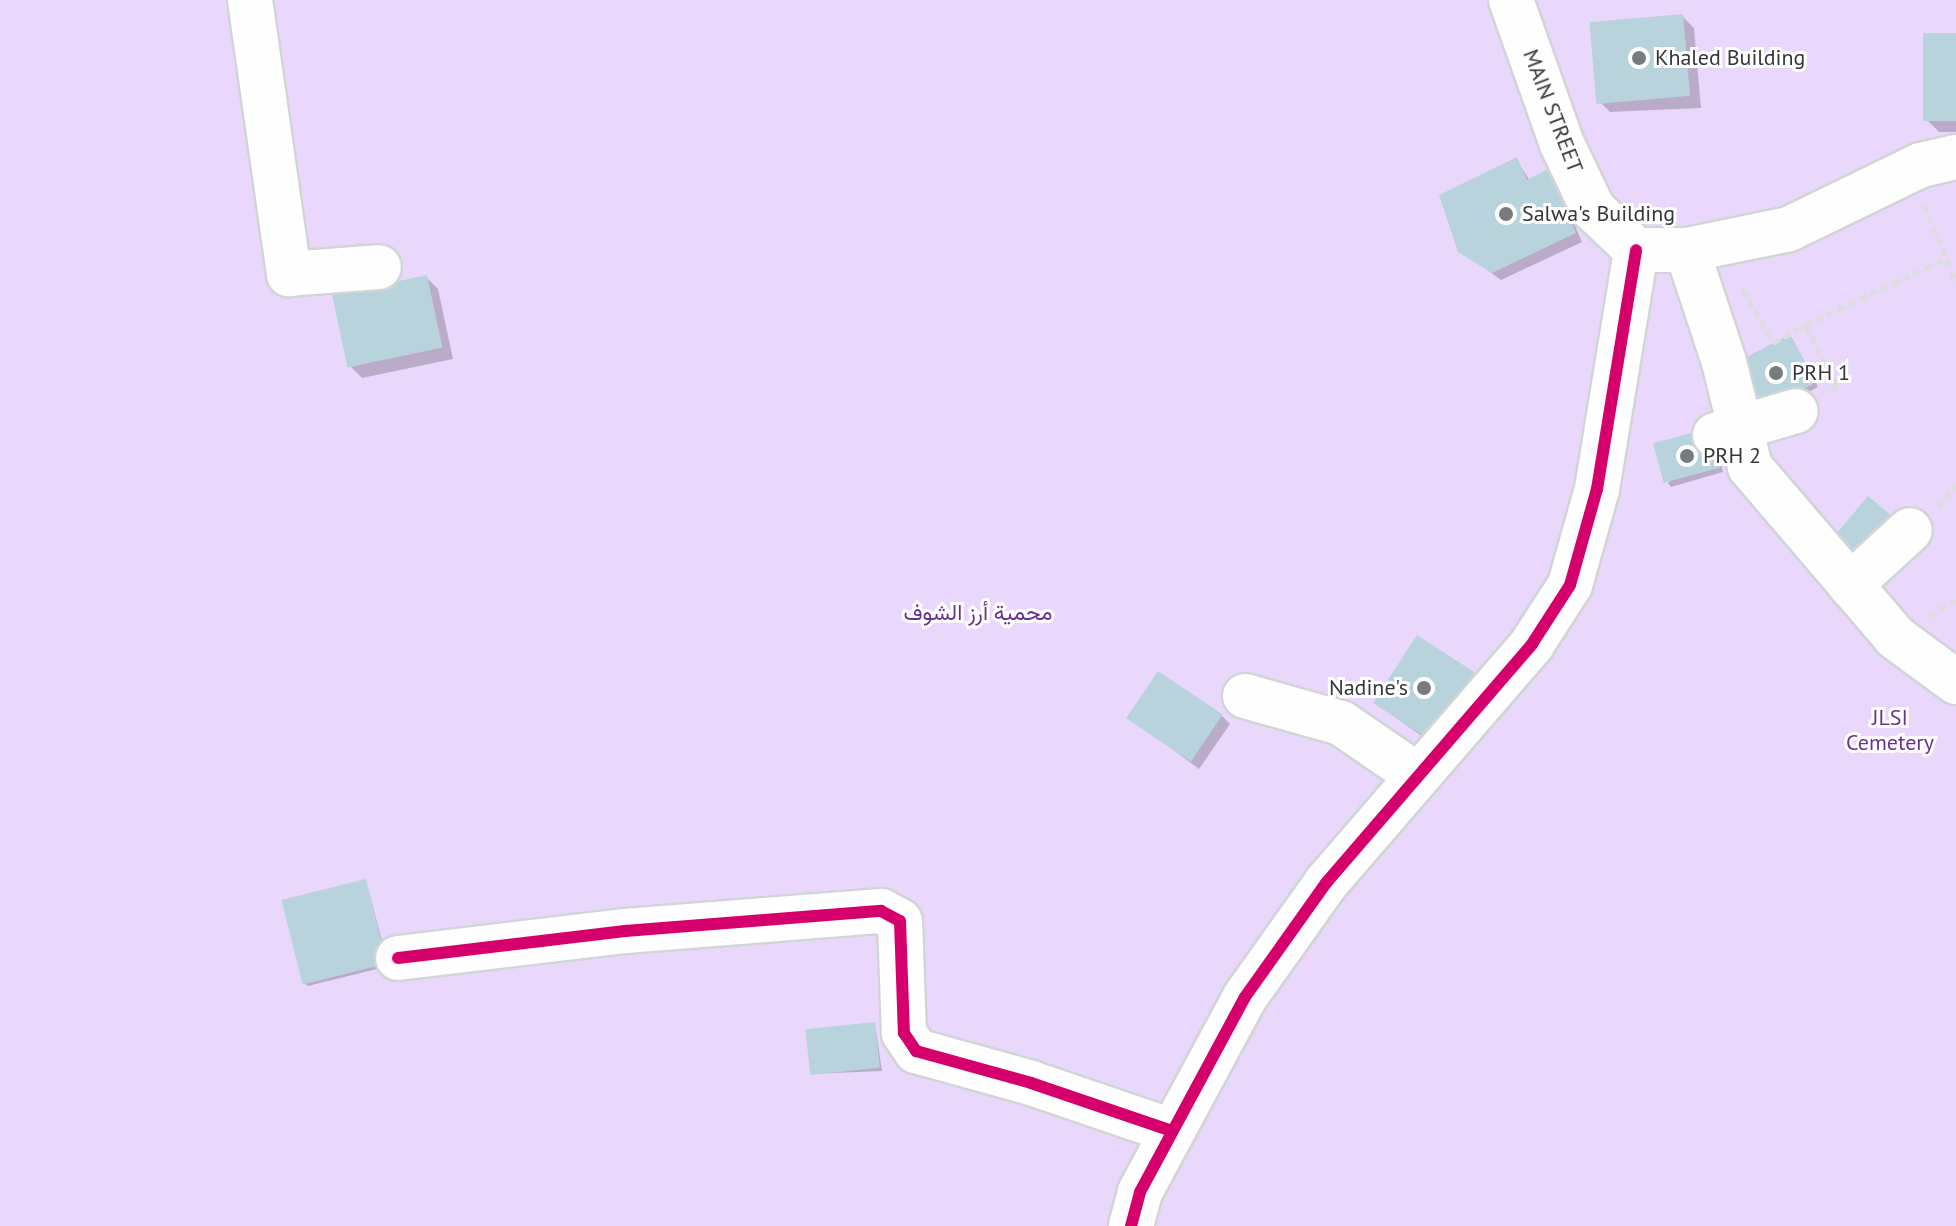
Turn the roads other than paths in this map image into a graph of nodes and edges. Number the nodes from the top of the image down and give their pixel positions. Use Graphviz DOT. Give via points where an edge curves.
graph roads {
  1 [pos="250,0"];
  2 [pos="1511,0"];
  3 [pos="1956,157"];
  4 [pos="1705,247"];
  5 [pos="1636,250"];
  6 [pos="379,267"];
  7 [pos="1796,411"];
  8 [pos="1729,431"];
  9 [pos="1910,530"];
  10 [pos="1850,585"];
  11 [pos="1956,682"];
  12 [pos="1245,696"];
  13 [pos="1417,775"];
  14 [pos="398,958"];
  15 [pos="1172,1131"];
  16 [pos="1131,1226"];
  1 -- 6 [label="street" via="289,274"];
  2 -- 5 [label="street, MAIN STREET" via="1562,144 1593,209"];
  3 -- 4 [label="street" via="1906,173 1789,229"];
  4 -- 5 [label="street"];
  4 -- 8 [label="street"];
  5 -- 13 [label="street" via="1597,489 1570,585 1532,644"];
  7 -- 8 [label="street"];
  8 -- 10 [label="street" via="1750,467"];
  9 -- 10 [label="street"];
  10 -- 11 [label="street" via="1895,637"];
  12 -- 13 [label="street" via="1341,723"];
  13 -- 15 [label="street" via="1326,883 1245,997"];
  14 -- 15 [label="street" via="625,931 881,911 900,921 904,1033 916,1051"];
  15 -- 16 [label="street" via="1140,1192"];
}
